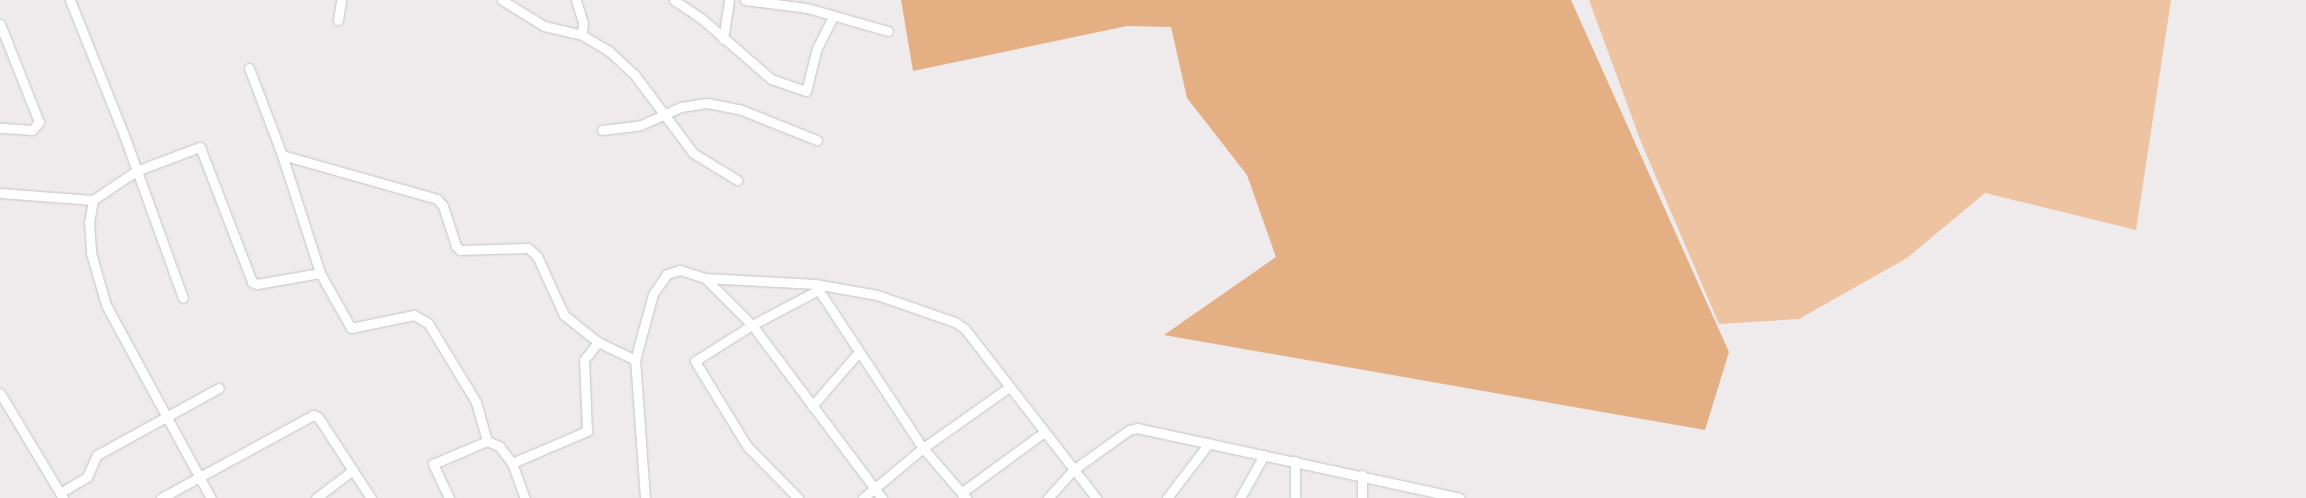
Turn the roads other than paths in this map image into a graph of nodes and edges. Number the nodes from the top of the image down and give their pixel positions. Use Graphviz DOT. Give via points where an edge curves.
graph roads {
  1 [pos="70,0"];
  2 [pos="341,0"];
  3 [pos="502,0"];
  4 [pos="576,0"];
  5 [pos="674,0"];
  6 [pos="728,0"];
  7 [pos="745,0"];
  8 [pos="833,16"];
  9 [pos="338,20"];
  10 [pos="0,24"];
  11 [pos="888,31"];
  12 [pos="582,35"];
  13 [pos="723,39"];
  14 [pos="249,68"];
  15 [pos="665,114"];
  16 [pos="0,128"];
  17 [pos="602,130"];
  18 [pos="817,140"];
  19 [pos="282,155"];
  20 [pos="136,171"];
  21 [pos="737,180"];
  22 [pos="0,192"];
  23 [pos="93,200"];
  24 [pos="320,273"];
  25 [pos="705,278"];
  26 [pos="816,287"];
  27 [pos="183,298"];
  28 [pos="752,325"];
  29 [pos="598,342"];
  30 [pos="858,353"];
  31 [pos="635,360"];
  32 [pos="1009,387"];
  33 [pos="219,388"];
  34 [pos="0,393"];
  35 [pos="812,406"];
  36 [pos="167,419"];
  37 [pos="1044,432"];
  38 [pos="487,441"];
  39 [pos="1208,443"];
  40 [pos="924,448"];
  41 [pos="1264,455"];
  42 [pos="1295,461"];
  43 [pos="512,463"];
  44 [pos="354,470"];
  45 [pos="1073,470"];
  46 [pos="1362,475"];
  47 [pos="200,478"];
  48 [pos="874,489"];
  49 [pos="1423,494"];
  50 [pos="62,495"];
  51 [pos="964,495"];
  52 [pos="161,498"];
  53 [pos="211,498"];
  54 [pos="316,498"];
  55 [pos="371,498"];
  56 [pos="450,498"];
  57 [pos="525,498"];
  58 [pos="645,498"];
  59 [pos="798,498"];
  60 [pos="863,498"];
  61 [pos="882,498"];
  62 [pos="1048,498"];
  63 [pos="1096,498"];
  64 [pos="1166,498"];
  65 [pos="1240,498"];
  66 [pos="1295,498"];
  67 [pos="1362,498"];
  68 [pos="1460,498"];
  1 -- 20 [label="street"];
  2 -- 9 [label="street"];
  3 -- 12 [label="street" via="544,26"];
  4 -- 12 [label="street" via="583,23"];
  5 -- 13 [label="street" via="702,19"];
  6 -- 13 [label="street"];
  7 -- 8 [label="street" via="794,6"];
  8 -- 11 [label="street"];
  8 -- 13 [label="street" via="817,48 806,91 772,79"];
  10 -- 16 [label="street" via="39,122 32,130"];
  12 -- 15 [label="street" via="626,66"];
  14 -- 19 [label="street"];
  15 -- 17 [label="street" via="641,125"];
  15 -- 18 [label="street" via="688,104 718,105 774,121"];
  15 -- 21 [label="street" via="693,153"];
  19 -- 24 [label="street"];
  19 -- 29 [label="street" via="437,199 443,206 460,250 528,248 537,256 564,315"];
  20 -- 23 [label="street"];
  20 -- 24 [label="street" via="200,147 252,282 257,284"];
  20 -- 27 [label="street"];
  22 -- 23 [label="street"];
  23 -- 36 [label="street" via="89,222 96,279 106,305"];
  24 -- 38 [label="street" via="351,328 414,315 428,323 476,402"];
  25 -- 26 [label="street"];
  25 -- 28 [label="street"];
  25 -- 31 [label="street" via="674,270 658,284"];
  26 -- 28 [label="street"];
  26 -- 30 [label="street"];
  26 -- 32 [label="street" via="877,295 955,322 965,329"];
  28 -- 35 [label="street"];
  28 -- 59 [label="street" via="699,357 697,366 747,446"];
  29 -- 31 [label="street"];
  29 -- 43 [label="street" via="584,360 587,431"];
  30 -- 35 [label="street"];
  30 -- 40 [label="street"];
  31 -- 58 [label="street"];
  32 -- 37 [label="street"];
  32 -- 40 [label="street"];
  33 -- 36 [label="street"];
  34 -- 50 [label="street"];
  35 -- 48 [label="street"];
  36 -- 47 [label="street"];
  36 -- 50 [label="street" via="97,455 88,477"];
  37 -- 45 [label="street"];
  37 -- 51 [label="street"];
  38 -- 43 [label="street" via="500,446"];
  38 -- 56 [label="street" via="433,464"];
  39 -- 41 [label="street"];
  39 -- 45 [label="street" via="1132,429"];
  39 -- 64 [label="street"];
  40 -- 48 [label="street"];
  40 -- 51 [label="street"];
  41 -- 42 [label="street"];
  41 -- 65 [label="street"];
  42 -- 46 [label="street"];
  42 -- 66 [label="street"];
  43 -- 57 [label="street"];
  44 -- 47 [label="street" via="313,414"];
  44 -- 54 [label="street"];
  44 -- 55 [label="street"];
  45 -- 62 [label="street"];
  45 -- 63 [label="street"];
  46 -- 49 [label="street"];
  46 -- 67 [label="street"];
  47 -- 52 [label="street"];
  47 -- 53 [label="street"];
  48 -- 60 [label="street"];
  48 -- 61 [label="street"];
  49 -- 68 [label="street"];
}
